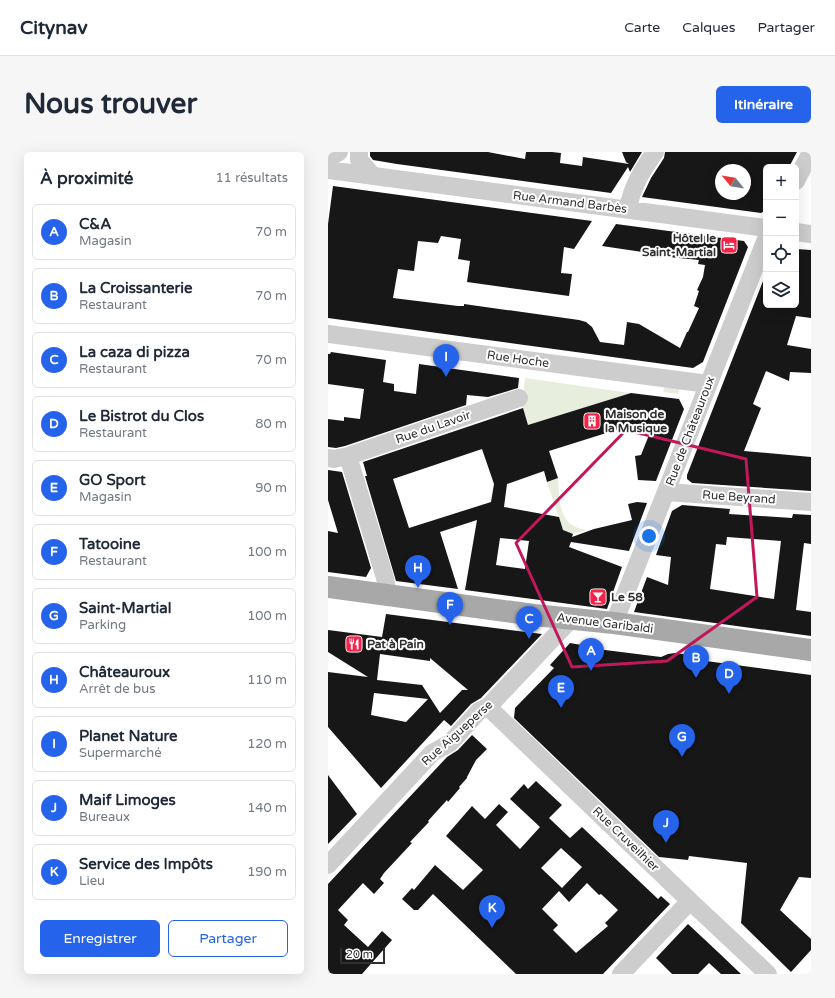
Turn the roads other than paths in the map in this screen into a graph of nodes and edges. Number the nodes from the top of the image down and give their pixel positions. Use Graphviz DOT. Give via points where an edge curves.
graph roads {
  1 [pos="339,152"];
  2 [pos="359,152"];
  3 [pos="655,152"];
  4 [pos="811,152"];
  5 [pos="328,159"];
  6 [pos="328,170"];
  7 [pos="799,174"];
  8 [pos="373,176"];
  9 [pos="628,209"];
  10 [pos="763,228"];
  11 [pos="799,232"];
  12 [pos="811,234"];
  13 [pos="763,246"];
  14 [pos="328,334"];
  15 [pos="708,384"];
  16 [pos="519,398"];
  17 [pos="348,456"];
  18 [pos="328,458"];
  19 [pos="666,492"];
  20 [pos="811,502"];
  21 [pos="328,587"];
  22 [pos="388,595"];
  23 [pos="571,619"];
  24 [pos="614,623"];
  25 [pos="811,650"];
  26 [pos="488,707"];
  27 [pos="328,865"];
  28 [pos="690,901"];
  29 [pos="621,974"];
  30 [pos="768,974"];
  1 -- 5 [label="street"];
  2 -- 8 [label="street" via="359,160"];
  3 -- 9 [label="street" via="637,180"];
  4 -- 7 [label="street"];
  6 -- 8 [label="street, Rue Armand Barbès"];
  8 -- 9 [label="street, Rue Armand Barbès"];
  9 -- 10 [label="street, Rue Armand Barbès"];
  11 -- 12 [label="street"];
  13 -- 15 [label="street, Rue de Châteauroux"];
  14 -- 15 [label="street, Rue Hoche"];
  15 -- 19 [label="street, Rue de Châteauroux"];
  16 -- 17 [label="street, Rue du Lavoir"];
  17 -- 18 [label="street, Rue du Lavoir"];
  17 -- 22 [label="street"];
  19 -- 20 [label="street, Rue Beyrand"];
  19 -- 24 [label="street, Rue de Châteauroux"];
  21 -- 22 [label="main road, Avenue Garibaldi"];
  22 -- 23 [label="main road, Avenue Garibaldi"];
  23 -- 24 [label="main road, Avenue Garibaldi"];
  23 -- 26 [label="street, Rue Aigueperse"];
  24 -- 25 [label="main road, Avenue Garibaldi"];
  26 -- 27 [label="street, Rue Aigueperse" via="479,710 450,743 432,753"];
  26 -- 28 [label="street, Rue Cruveilhier"];
  28 -- 29 [label="street"];
  28 -- 30 [label="street, Rue Cruveilhier"];
}
